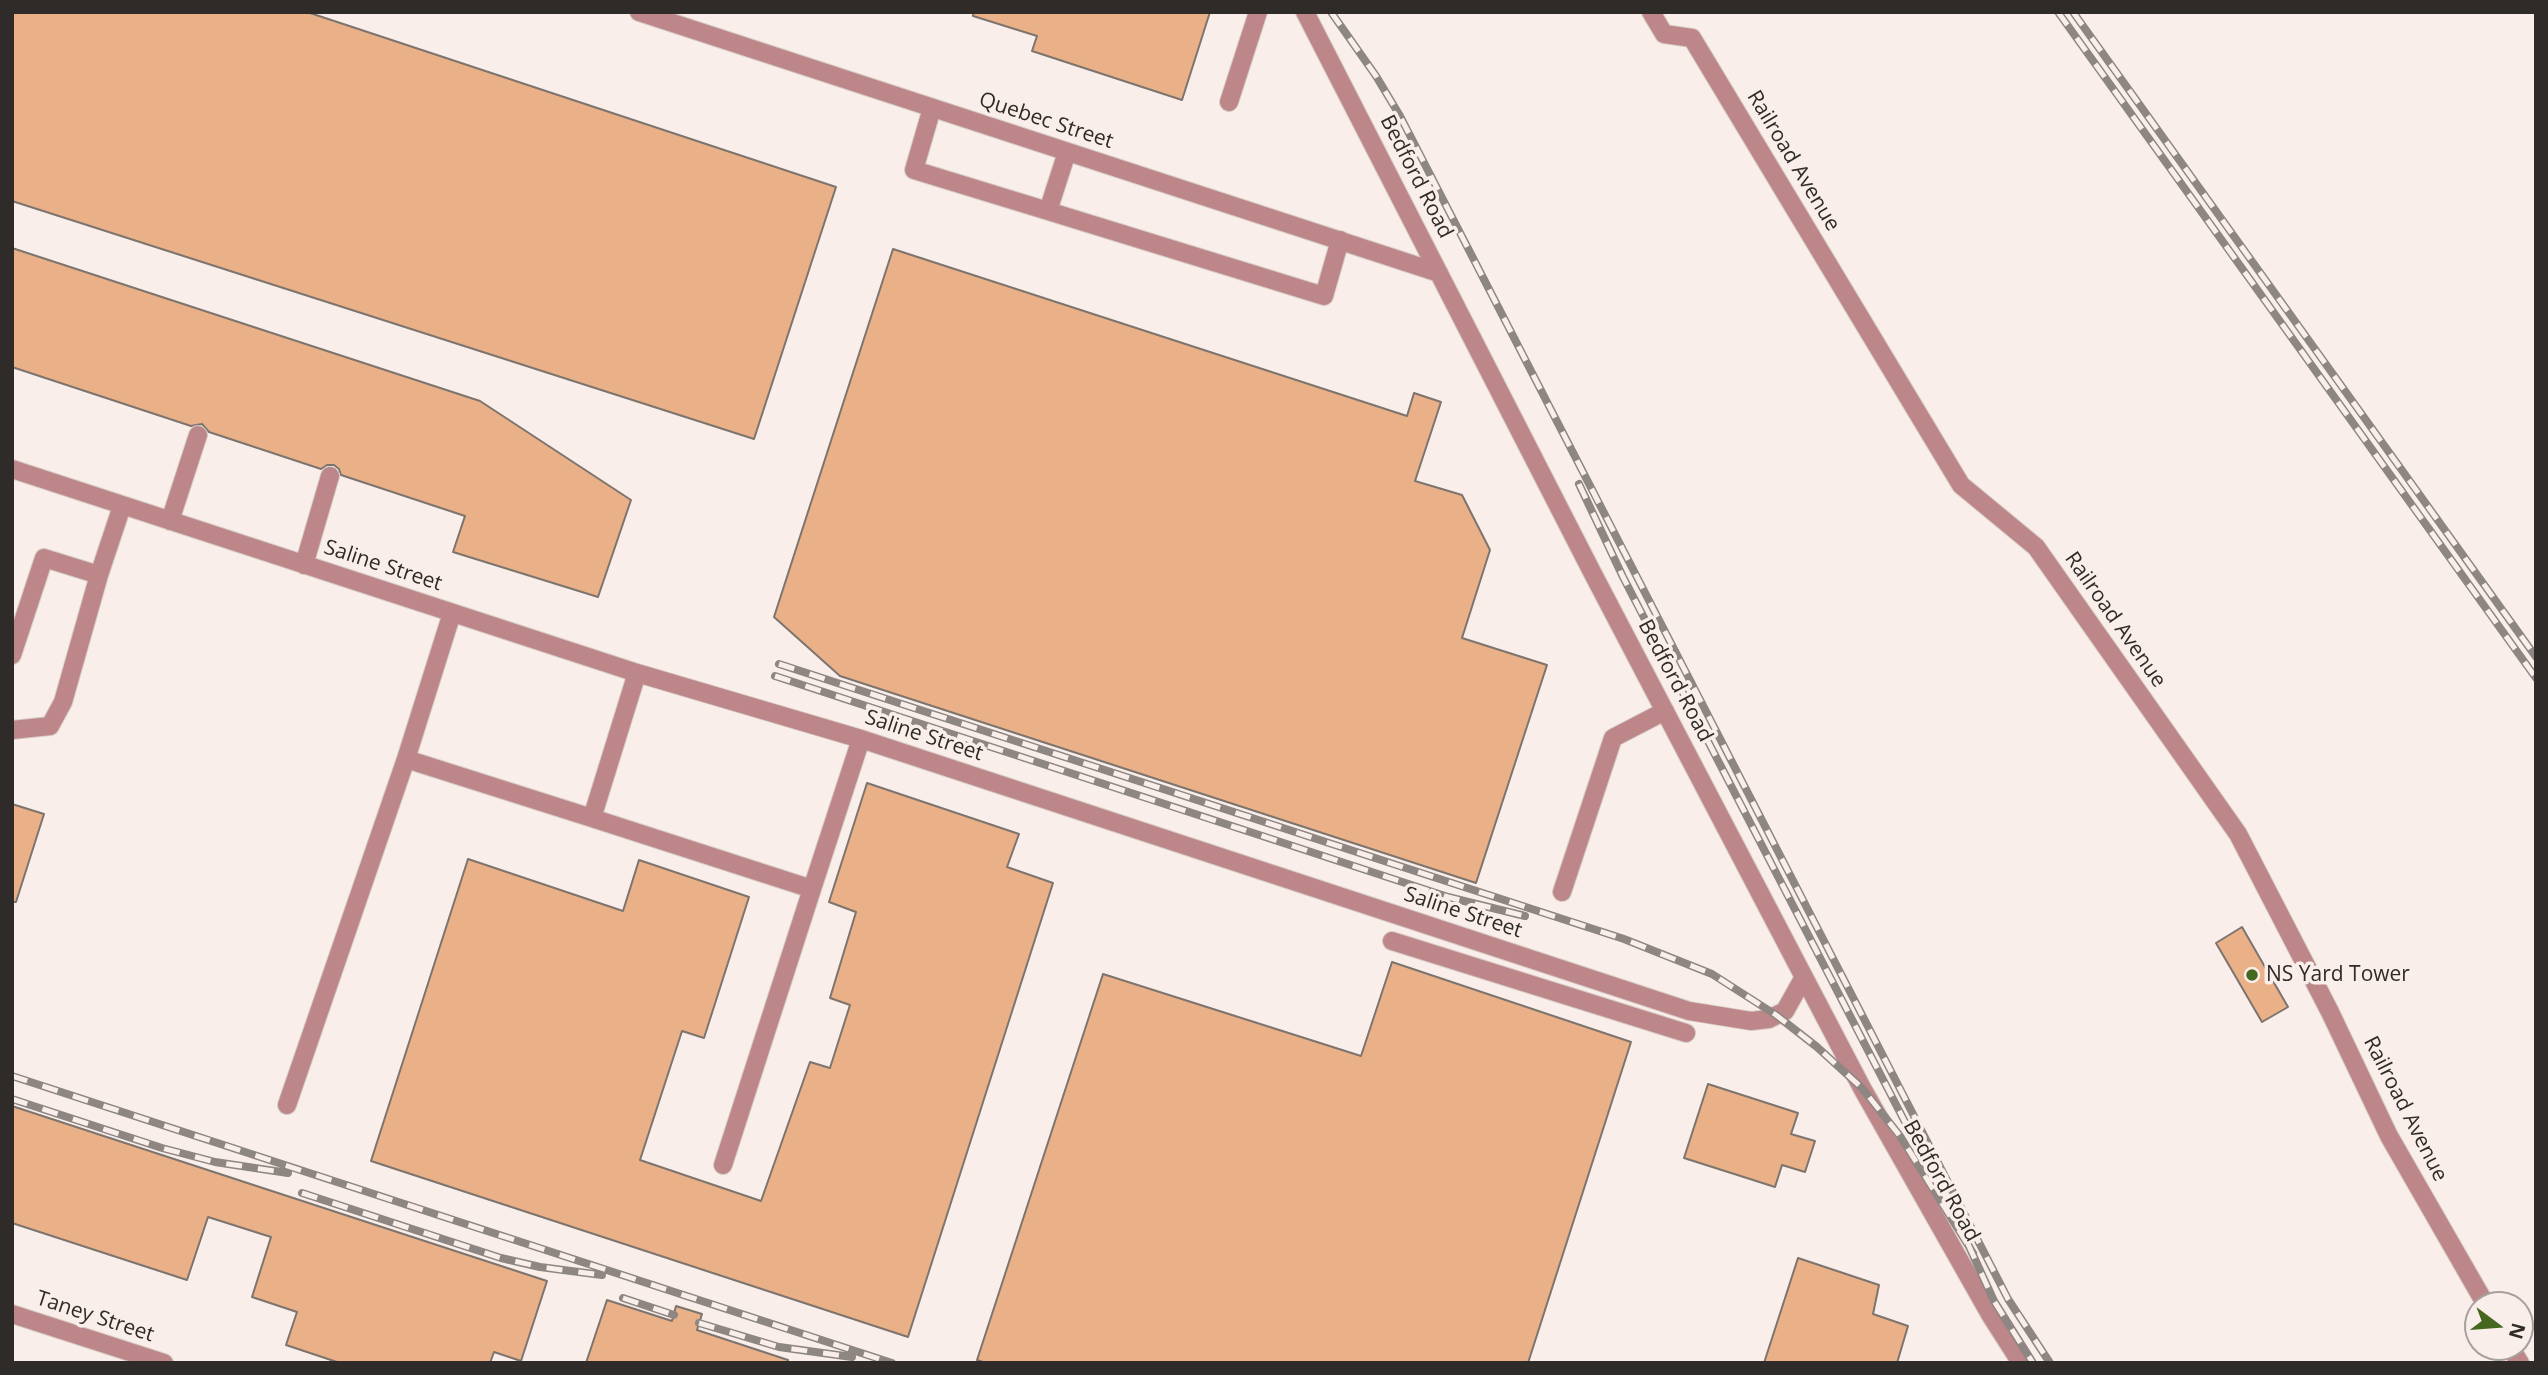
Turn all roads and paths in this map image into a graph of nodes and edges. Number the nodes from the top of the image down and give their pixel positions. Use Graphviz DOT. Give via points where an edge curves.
graph roads {
  1 [pos="639,12"];
  2 [pos="1258,12"];
  3 [pos="1305,12"];
  4 [pos="1651,12"];
  5 [pos="1229,102"];
  6 [pos="932,108"];
  7 [pos="1067,152"];
  8 [pos="1048,211"];
  9 [pos="1340,240"];
  10 [pos="1439,273"];
  11 [pos="198,435"];
  12 [pos="12,469"];
  13 [pos="330,476"];
  14 [pos="122,506"];
  15 [pos="170,522"];
  16 [pos="304,565"];
  17 [pos="99,575"];
  18 [pos="452,613"];
  19 [pos="12,655"];
  20 [pos="637,673"];
  21 [pos="1665,711"];
  22 [pos="12,730"];
  23 [pos="861,740"];
  24 [pos="406,759"];
  25 [pos="592,818"];
  26 [pos="812,889"];
  27 [pos="1562,892"];
  28 [pos="1392,941"];
  29 [pos="1509,952"];
  30 [pos="1501,975"];
  31 [pos="1804,977"];
  32 [pos="1686,1033"];
  33 [pos="287,1105"];
  34 [pos="723,1165"];
  35 [pos="2478,1291"];
  36 [pos="12,1314"];
  37 [pos="164,1363"];
  38 [pos="2021,1363"];
  1 -- 6 [label="street, Quebec Street"];
  2 -- 5 [label="street"];
  3 -- 10 [label="street, Bedford Road"];
  4 -- 35 [label="street, Railroad Avenue" via="1664,34 1692,38 1961,485 2036,547 2238,834 2389,1136"];
  6 -- 7 [label="street, Quebec Street"];
  6 -- 8 [label="street" via="914,170"];
  7 -- 8 [label="street"];
  7 -- 9 [label="street, Quebec Street"];
  8 -- 9 [label="street" via="1324,296"];
  9 -- 10 [label="street, Quebec Street"];
  10 -- 21 [label="street, Bedford Road"];
  11 -- 15 [label="street"];
  12 -- 14 [label="street, Saline Street"];
  13 -- 16 [label="street"];
  14 -- 15 [label="street, Saline Street"];
  14 -- 17 [label="street"];
  15 -- 16 [label="street, Saline Street"];
  16 -- 18 [label="street, Saline Street"];
  17 -- 19 [label="street" via="44,558"];
  17 -- 22 [label="street" via="62,702 50,726"];
  18 -- 20 [label="street, Saline Street"];
  18 -- 24 [label="street"];
  20 -- 23 [label="street, Saline Street"];
  20 -- 25 [label="street"];
  21 -- 27 [label="street" via="1613,738"];
  21 -- 31 [label="street, Bedford Road"];
  23 -- 26 [label="street"];
  23 -- 29 [label="street, Saline Street"];
  24 -- 25 [label="street"];
  24 -- 33 [label="street"];
  25 -- 26 [label="street"];
  26 -- 34 [label="street"];
  28 -- 30 [label="street"];
  29 -- 30 [label="street"];
  29 -- 31 [label="street, Saline Street" via="1689,1011 1751,1021 1785,1011"];
  30 -- 32 [label="street"];
  31 -- 38 [label="street, Bedford Road" via="1862,1088"];
  36 -- 37 [label="street, Taney Street"];
}
